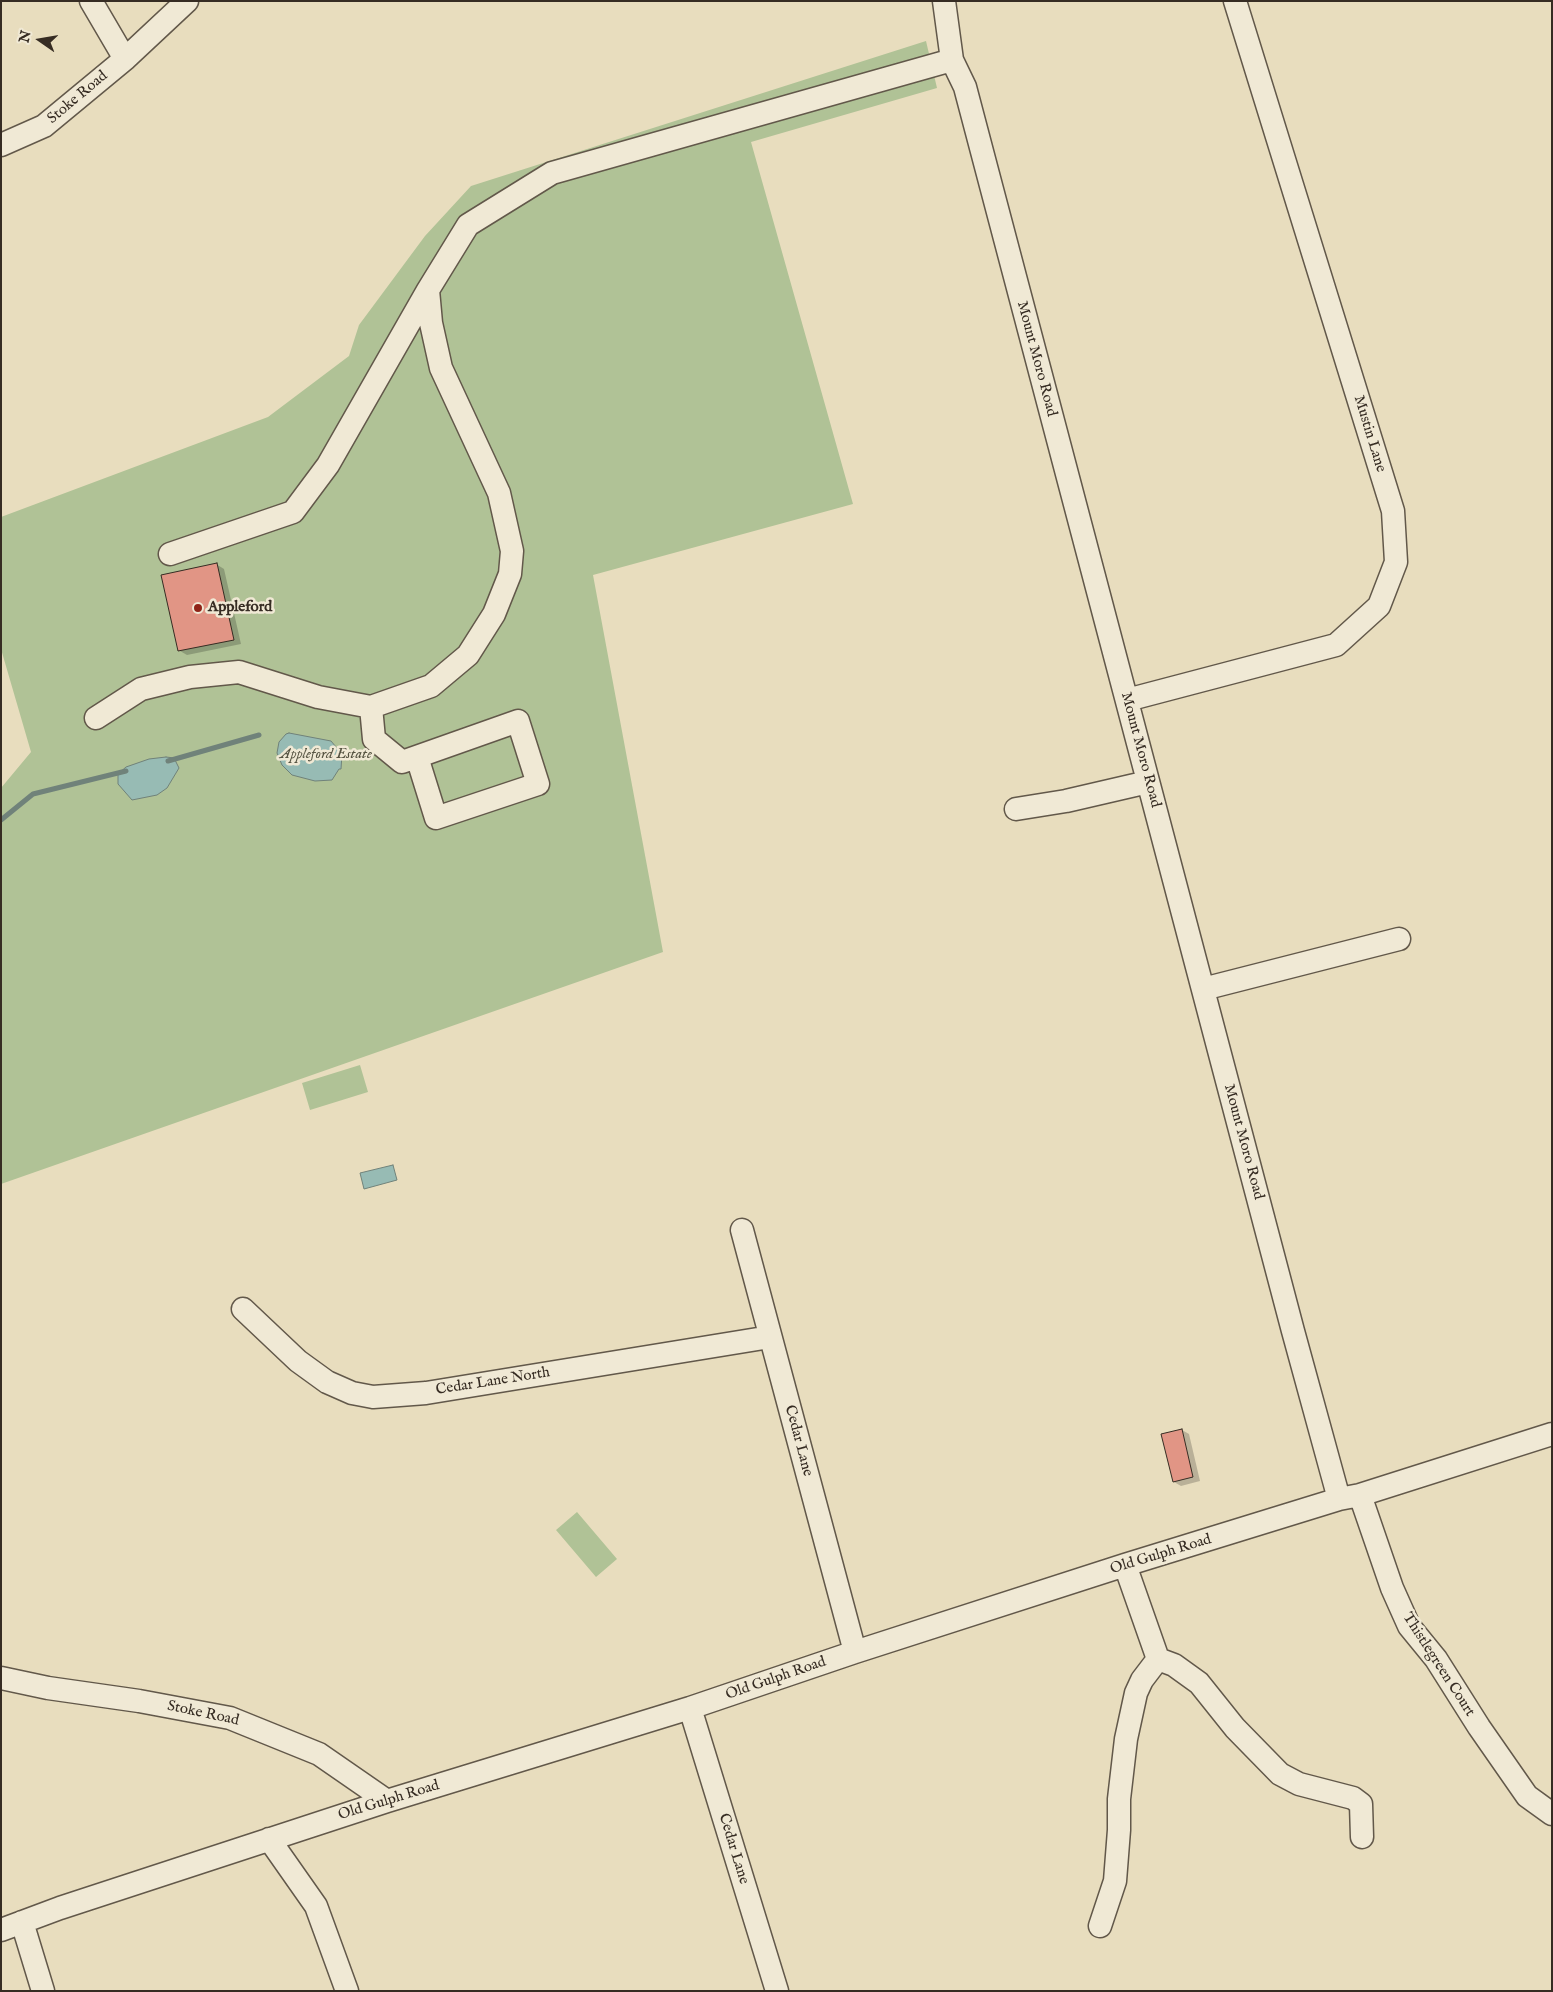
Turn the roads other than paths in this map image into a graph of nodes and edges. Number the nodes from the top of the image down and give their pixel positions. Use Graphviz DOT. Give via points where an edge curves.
graph roads {
  1 [pos="91,1"];
  2 [pos="187,1"];
  3 [pos="944,1"];
  4 [pos="1235,1"];
  5 [pos="125,59"];
  6 [pos="952,60"];
  7 [pos="1,145"];
  8 [pos="428,290"];
  9 [pos="170,554"];
  10 [pos="1127,700"];
  11 [pos="371,707"];
  12 [pos="96,718"];
  13 [pos="418,757"];
  14 [pos="1148,782"];
  15 [pos="1016,809"];
  16 [pos="1399,939"];
  17 [pos="1203,989"];
  18 [pos="742,1230"];
  19 [pos="243,1309"];
  20 [pos="770,1337"];
  21 [pos="1552,1434"];
  22 [pos="1349,1497"];
  23 [pos="1126,1565"];
  24 [pos="855,1652"];
  25 [pos="1158,1659"];
  26 [pos="1,1678"];
  27 [pos="690,1708"];
  28 [pos="387,1801"];
  29 [pos="1552,1814"];
  30 [pos="1362,1837"];
  31 [pos="269,1839"];
  32 [pos="12,1926"];
  33 [pos="1100,1926"];
  34 [pos="43,1991"];
  35 [pos="347,1991"];
  36 [pos="776,1991"];
  1 -- 5 [label="street"];
  2 -- 5 [label="street"];
  3 -- 6 [label="street, Mount Moro Road"];
  4 -- 10 [label="street, Mustin Lane" via="1393,510 1396,562 1379,606 1336,645"];
  5 -- 7 [label="street, Stoke Road" via="44,126"];
  6 -- 8 [label="street" via="552,173 468,225"];
  6 -- 10 [label="street, Mount Moro Road" via="965,87"];
  8 -- 9 [label="street" via="328,464 293,512"];
  8 -- 11 [label="street" via="441,368 499,493 512,551 510,574 494,614 468,655 431,686"];
  10 -- 14 [label="street, Mount Moro Road"];
  11 -- 12 [label="street" via="318,697 239,672 190,677 141,689"];
  11 -- 13 [label="street" via="374,739 402,762"];
  13 -- 13 [label="street" via="518,721 538,784 436,818"];
  14 -- 15 [label="street" via="1059,803"];
  14 -- 17 [label="street, Mount Moro Road"];
  16 -- 17 [label="street"];
  17 -- 22 [label="street, Mount Moro Road"];
  18 -- 20 [label="street, Cedar Lane"];
  19 -- 20 [label="street, Cedar Lane North" via="298,1362 327,1382 352,1393 373,1397 426,1393"];
  20 -- 24 [label="street, Cedar Lane"];
  21 -- 22 [label="street, Old Gulph Road"];
  22 -- 23 [label="street, Old Gulph Road"];
  22 -- 29 [label="street, Thistlegreen Court" via="1409,1626 1436,1659 1527,1796"];
  23 -- 24 [label="street, Old Gulph Road"];
  23 -- 25 [label="street"];
  24 -- 27 [label="street, Old Gulph Road"];
  25 -- 30 [label="street" via="1174,1665 1199,1683 1235,1728 1280,1774 1299,1784 1353,1798 1361,1804"];
  25 -- 33 [label="street" via="1136,1694 1126,1739 1115,1881"];
  26 -- 28 [label="street, Stoke Road" via="230,1718 319,1754"];
  27 -- 28 [label="street, Old Gulph Road"];
  27 -- 36 [label="street, Cedar Lane"];
  28 -- 31 [label="street, Old Gulph Road"];
  31 -- 32 [label="street, Old Gulph Road" via="69,1904"];
  31 -- 35 [label="street" via="316,1906"];
  32 -- 34 [label="street"];
}
